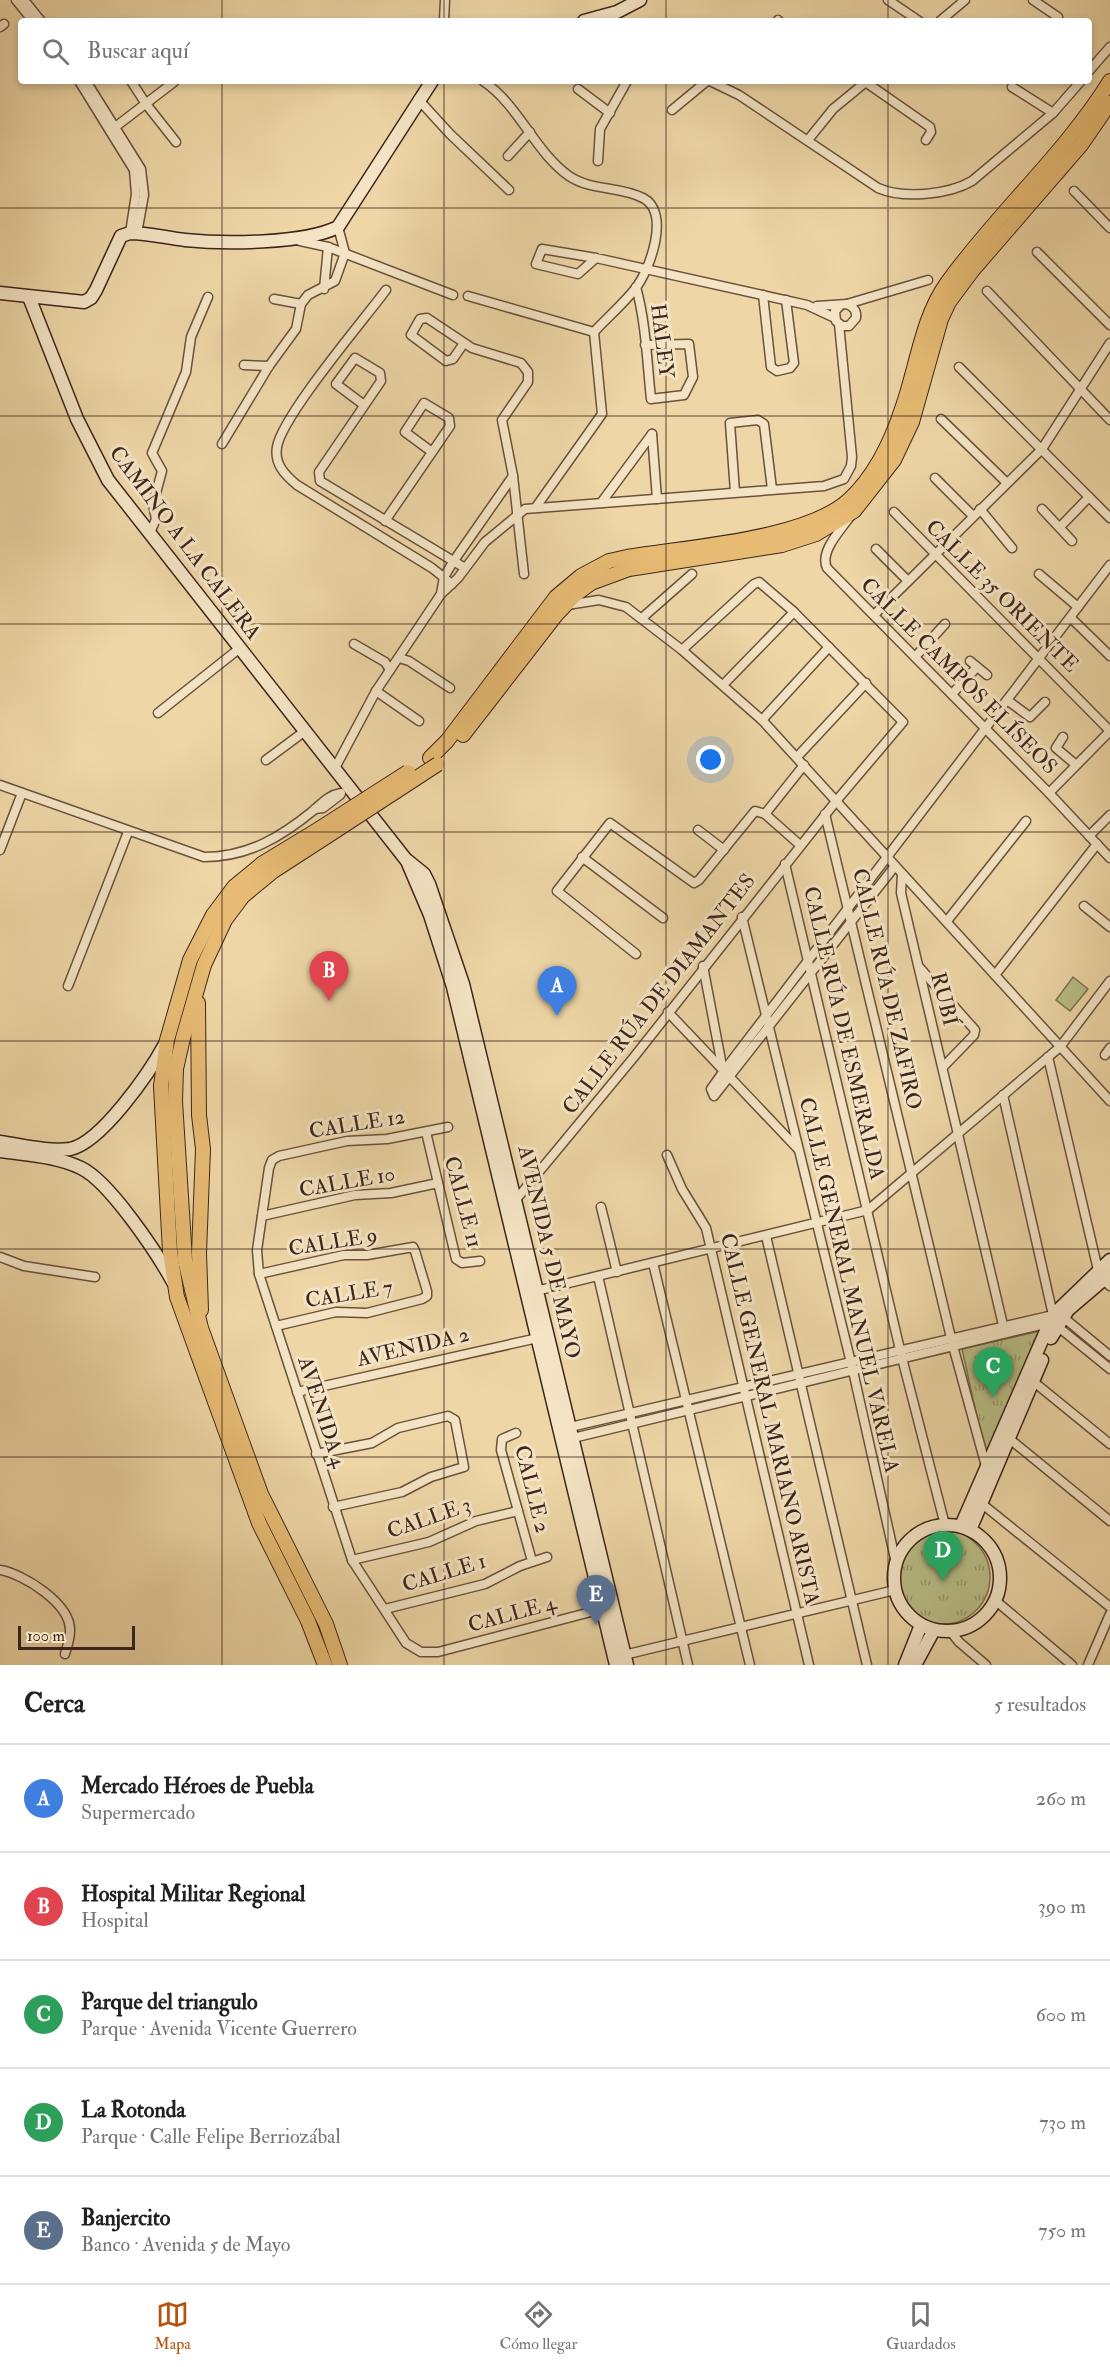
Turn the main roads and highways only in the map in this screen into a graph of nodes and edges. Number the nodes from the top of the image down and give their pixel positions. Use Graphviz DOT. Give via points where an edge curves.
graph roads {
  1 [pos="1110,81"];
  2 [pos="1110,103"];
  3 [pos="434,761"];
  4 [pos="322,833"];
  5 [pos="200,981"];
  6 [pos="201,1328"];
  7 [pos="218,1388"];
  8 [pos="325,1665"];
  9 [pos="340,1665"];
  1 -- 3 [label="main road" via="1082,123 947,283 930,317 891,440 849,500 795,529 627,557 609,561 581,576 556,597"];
  2 -- 3 [label="main road" via="1076,152 957,288 941,319 912,422 894,460 854,512 816,534 782,545 629,569 591,583 564,606 461,739"];
  3 -- 4 [label="main road, bridge"];
  4 -- 5 [label="main road" via="243,896 214,940"];
  4 -- 7 [label="main road" via="263,863 241,881 213,915 190,960 167,1040 162,1103 174,1283"];
  5 -- 6 [label="main road" via="197,1018 203,1149"];
  5 -- 6 [label="main road" via="176,1069 175,1101 184,1249"];
  6 -- 7 [label="main road"];
  7 -- 8 [label="main road" via="259,1523 308,1621"];
  7 -- 9 [label="main road" via="261,1494 326,1624"];
}
